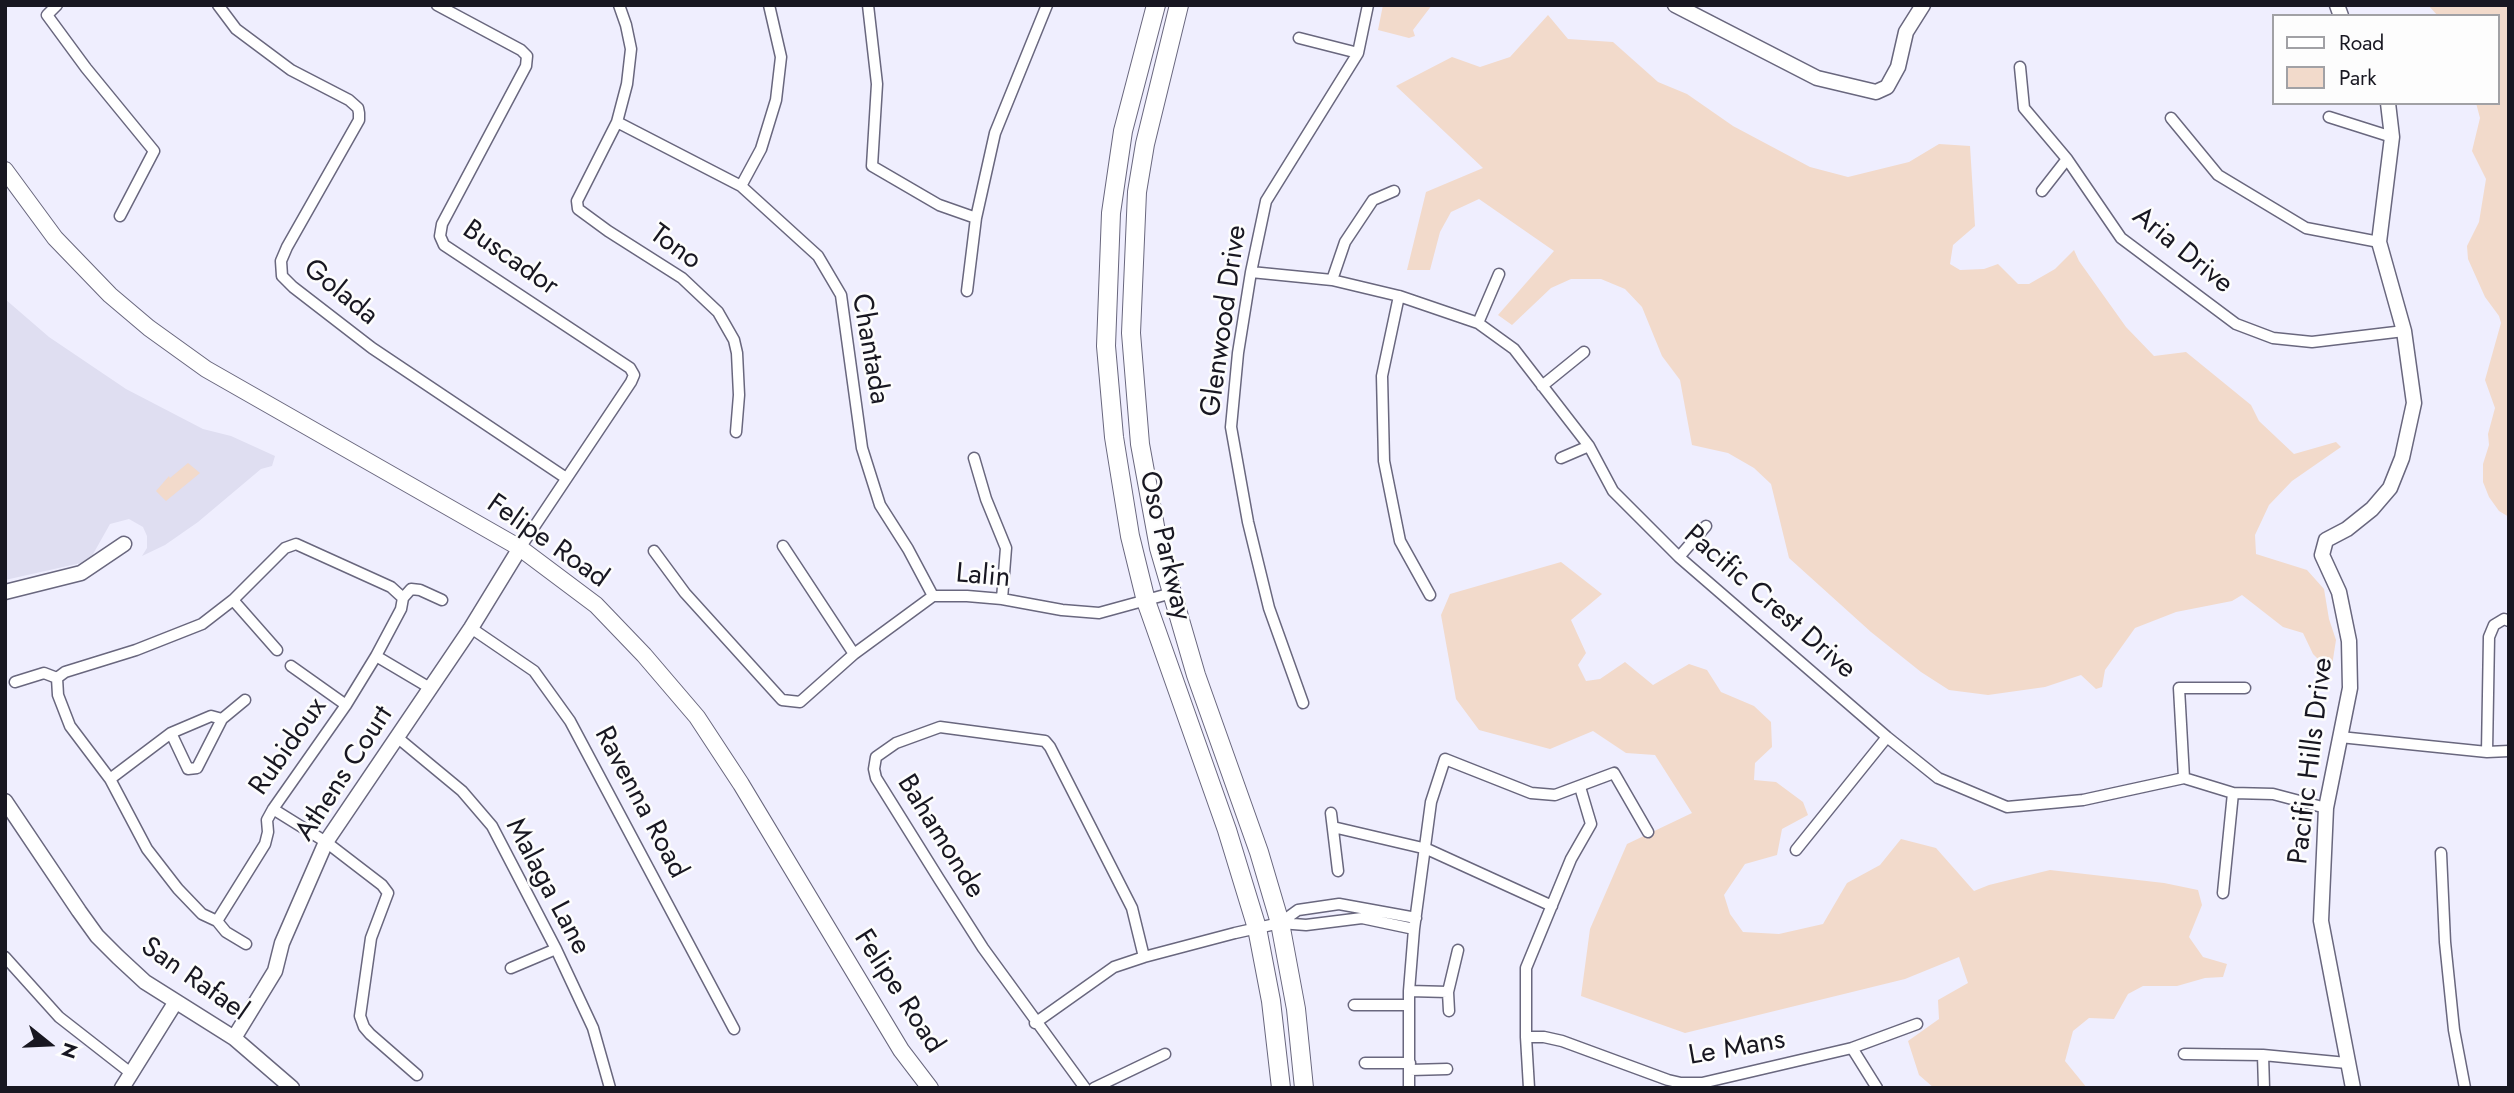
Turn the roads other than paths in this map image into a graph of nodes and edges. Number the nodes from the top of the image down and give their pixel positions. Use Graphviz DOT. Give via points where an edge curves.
graph roads {
  1 [pos="57,5"];
  2 [pos="218,5"];
  3 [pos="437,5"];
  4 [pos="618,5"];
  5 [pos="769,5"];
  6 [pos="868,5"];
  7 [pos="1047,5"];
  8 [pos="1156,5"];
  9 [pos="1180,5"];
  10 [pos="1368,5"];
  11 [pos="1675,5"];
  12 [pos="1923,5"];
  13 [pos="1299,38"];
  14 [pos="1358,53"];
  15 [pos="2020,67"];
  16 [pos="2388,105"];
  17 [pos="2329,117"];
  18 [pos="2171,118"];
  19 [pos="617,122"];
  20 [pos="2392,137"];
  21 [pos="2067,159"];
  22 [pos="5,170"];
  23 [pos="741,186"];
  24 [pos="1394,191"];
  25 [pos="2042,191"];
  26 [pos="120,216"];
  27 [pos="976,218"];
  28 [pos="2379,242"];
  29 [pos="1251,272"];
  30 [pos="1499,274"];
  31 [pos="1332,280"];
  32 [pos="967,291"];
  33 [pos="1399,296"];
  34 [pos="1478,323"];
  35 [pos="2404,331"];
  36 [pos="1584,352"];
  37 [pos="1542,386"];
  38 [pos="736,432"];
  39 [pos="1589,446"];
  40 [pos="974,458"];
  41 [pos="1561,458"];
  42 [pos="566,478"];
  43 [pos="1706,526"];
  44 [pos="124,544"];
  45 [pos="783,546"];
  46 [pos="520,548"];
  47 [pos="654,551"];
  48 [pos="1679,556"];
  49 [pos="5,592"];
  50 [pos="1172,593"];
  51 [pos="933,596"];
  52 [pos="1430,596"];
  53 [pos="403,598"];
  54 [pos="1002,599"];
  55 [pos="233,600"];
  56 [pos="442,600"];
  57 [pos="1146,601"];
  58 [pos="2509,621"];
  59 [pos="471,628"];
  60 [pos="277,650"];
  61 [pos="854,654"];
  62 [pos="376,656"];
  63 [pos="291,666"];
  64 [pos="57,678"];
  65 [pos="15,682"];
  66 [pos="430,688"];
  67 [pos="2245,688"];
  68 [pos="245,700"];
  69 [pos="1303,703"];
  70 [pos="346,705"];
  71 [pos="222,719"];
  72 [pos="171,733"];
  73 [pos="1887,737"];
  74 [pos="2340,737"];
  75 [pos="398,738"];
  76 [pos="2509,751"];
  77 [pos="2487,752"];
  78 [pos="2184,778"];
  79 [pos="110,779"];
  80 [pos="1580,787"];
  81 [pos="2233,793"];
  82 [pos="5,801"];
  83 [pos="2326,808"];
  84 [pos="273,809"];
  85 [pos="1331,813"];
  86 [pos="1333,827"];
  87 [pos="1648,832"];
  88 [pos="326,842"];
  89 [pos="1427,849"];
  90 [pos="1796,850"];
  91 [pos="2441,853"];
  92 [pos="1338,872"];
  93 [pos="2223,893"];
  94 [pos="1353,905"];
  95 [pos="1552,906"];
  96 [pos="1352,919"];
  97 [pos="217,921"];
  98 [pos="1280,923"];
  99 [pos="1415,923"];
  100 [pos="1257,928"];
  101 [pos="246,944"];
  102 [pos="556,949"];
  103 [pos="1458,950"];
  104 [pos="5,957"];
  105 [pos="1144,957"];
  106 [pos="511,968"];
  107 [pos="1409,991"];
  108 [pos="1448,992"];
  109 [pos="176,1003"];
  110 [pos="1354,1005"];
  111 [pos="1409,1005"];
  112 [pos="1449,1012"];
  113 [pos="1035,1023"];
  114 [pos="1917,1024"];
  115 [pos="734,1029"];
  116 [pos="1526,1037"];
  117 [pos="234,1038"];
  118 [pos="1853,1048"];
  119 [pos="1165,1054"];
  120 [pos="2184,1054"];
  121 [pos="2263,1055"];
  122 [pos="1365,1063"];
  123 [pos="2347,1063"];
  124 [pos="1410,1067"];
  125 [pos="1447,1069"];
  126 [pos="132,1074"];
  127 [pos="417,1075"];
  128 [pos="122,1088"];
  129 [pos="292,1088"];
  130 [pos="610,1088"];
  131 [pos="930,1088"];
  132 [pos="1085,1088"];
  133 [pos="1094,1088"];
  134 [pos="1281,1088"];
  135 [pos="1304,1088"];
  136 [pos="1409,1088"];
  137 [pos="1529,1088"];
  138 [pos="1877,1088"];
  139 [pos="2264,1088"];
  140 [pos="2353,1088"];
  141 [pos="2465,1088"];
  1 -- 26 [label="street" via="47,15 154,150"];
  2 -- 42 [label="street, Golada" via="236,29 291,70 358,108 359,120 287,247 281,261 282,276 372,348"];
  3 -- 42 [label="street, Buscador" via="527,56 526,66 442,224 444,245 631,368 634,375"];
  4 -- 19 [label="street" via="631,49"];
  5 -- 23 [label="street" via="780,57 776,100 761,149"];
  6 -- 27 [label="street" via="877,84 872,166 939,205"];
  7 -- 27 [label="street" via="995,133"];
  8 -- 57 [label="main road, Oso Parkway" via="1115,177 1106,323 1108,390 1119,472"];
  9 -- 50 [label="main road, Oso Parkway" via="1137,192 1131,333 1140,444"];
  10 -- 14 [label="street, Glenwood Drive"];
  11 -- 12 [label="street" via="1817,78 1876,92 1886,87 1898,67 1906,32"];
  13 -- 14 [label="street"];
  14 -- 29 [label="street, Glenwood Drive" via="1266,201"];
  15 -- 21 [label="street, Aria Drive" via="2024,108"];
  16 -- 20 [label="street, Pacific Hills Drive"];
  17 -- 20 [label="street"];
  18 -- 28 [label="street" via="2218,175 2306,229"];
  19 -- 23 [label="street, Chantada"];
  19 -- 38 [label="street, Tono" via="577,201 578,209 682,278 718,312 737,353"];
  20 -- 28 [label="street, Pacific Hills Drive"];
  21 -- 25 [label="street"];
  21 -- 35 [label="street, Aria Drive" via="2122,238 2236,324 2273,338 2312,342"];
  22 -- 46 [label="main road, Felipe Road" via="55,238 149,328 216,376"];
  23 -- 51 [label="street, Chantada" via="818,256 841,295 862,448 880,505"];
  24 -- 31 [label="street" via="1373,200 1345,242"];
  27 -- 32 [label="street"];
  28 -- 35 [label="street, Pacific Hills Drive"];
  29 -- 31 [label="street, Pacific Crest Drive"];
  29 -- 69 [label="street, Glenwood Drive" via="1231,427 1269,608"];
  30 -- 34 [label="street"];
  31 -- 33 [label="street, Pacific Crest Drive"];
  33 -- 34 [label="street, Pacific Crest Drive"];
  33 -- 52 [label="street" via="1382,376 1384,461 1400,541"];
  34 -- 37 [label="street, Pacific Crest Drive" via="1514,349"];
  35 -- 74 [label="street, Pacific Hills Drive" via="2414,403 2402,458 2390,488 2372,509 2326,540 2322,555 2339,592 2349,641 2350,688"];
  36 -- 37 [label="street"];
  37 -- 39 [label="street, Pacific Crest Drive"];
  39 -- 41 [label="street"];
  39 -- 48 [label="street, Pacific Crest Drive" via="1613,491"];
  40 -- 54 [label="street" via="1006,548"];
  42 -- 46 [label="street, Buscador"];
  43 -- 48 [label="street"];
  44 -- 49 [label="street" via="81,573"];
  45 -- 61 [label="street"];
  46 -- 59 [label="street, Athens Court"];
  46 -- 131 [label="main road, Felipe Road" via="596,606 697,717 901,1050"];
  47 -- 61 [label="street, Lalin" via="685,593 782,700 800,702"];
  48 -- 73 [label="street, Pacific Crest Drive"];
  50 -- 57 [label="street, Lalin"];
  50 -- 98 [label="main road, Oso Parkway"];
  51 -- 54 [label="street, Lalin"];
  51 -- 61 [label="street, Lalin"];
  53 -- 55 [label="street" via="391,587 296,544 285,548"];
  53 -- 56 [label="street" via="411,589"];
  53 -- 62 [label="street, Rubidoux"];
  54 -- 57 [label="street, Lalin" via="1099,613"];
  55 -- 60 [label="street"];
  55 -- 64 [label="street" via="202,625"];
  57 -- 100 [label="main road, Oso Parkway"];
  58 -- 77 [label="street" via="2494,625 2490,637"];
  59 -- 66 [label="street, Athens Court"];
  59 -- 115 [label="street, Ravenna Road" via="534,671 570,721"];
  62 -- 66 [label="street"];
  62 -- 70 [label="street, Rubidoux"];
  63 -- 70 [label="street"];
  64 -- 65 [label="street" via="44,673"];
  64 -- 79 [label="street" via="70,726"];
  66 -- 75 [label="street, Athens Court"];
  67 -- 78 [label="street" via="2179,688"];
  68 -- 71 [label="street"];
  70 -- 84 [label="street, Rubidoux"];
  71 -- 72 [label="street" via="211,716"];
  71 -- 72 [label="street" via="197,768 188,769"];
  72 -- 79 [label="street"];
  73 -- 78 [label="street, Pacific Crest Drive" via="1938,778 2007,807 2083,800"];
  73 -- 90 [label="street"];
  74 -- 77 [label="street"];
  74 -- 83 [label="street, Pacific Hills Drive"];
  75 -- 88 [label="street, Athens Court"];
  75 -- 102 [label="street, Malaga Lane" via="462,790 492,826"];
  76 -- 77 [label="street"];
  78 -- 81 [label="street, Pacific Crest Drive"];
  79 -- 97 [label="street" via="147,849 202,914"];
  80 -- 87 [label="street" via="1614,773"];
  80 -- 89 [label="street" via="1555,795 1531,793 1446,759 1432,802"];
  80 -- 95 [label="street" via="1591,824"];
  81 -- 83 [label="street, Pacific Crest Drive" via="2273,794"];
  81 -- 93 [label="street"];
  82 -- 109 [label="street, San Rafael" via="97,936 145,982"];
  83 -- 123 [label="street, Pacific Hills Drive" via="2321,921"];
  84 -- 88 [label="street"];
  84 -- 97 [label="street, Rubidoux" via="265,844"];
  85 -- 86 [label="street"];
  86 -- 89 [label="street"];
  86 -- 92 [label="street"];
  88 -- 117 [label="street, Athens Court" via="282,943 275,971"];
  88 -- 127 [label="street" via="388,893 371,938 360,1016 370,1034"];
  89 -- 95 [label="street"];
  89 -- 99 [label="street"];
  91 -- 141 [label="street" via="2445,942"];
  94 -- 96 [label="street"];
  94 -- 98 [label="street" via="1298,910"];
  94 -- 99 [label="street"];
  95 -- 116 [label="street" via="1526,968"];
  96 -- 98 [label="street"];
  96 -- 99 [label="street"];
  97 -- 101 [label="street"];
  98 -- 100 [label="street"];
  98 -- 135 [label="main road, Oso Parkway"];
  99 -- 107 [label="street"];
  100 -- 105 [label="street"];
  100 -- 134 [label="main road, Oso Parkway"];
  102 -- 106 [label="street"];
  102 -- 130 [label="street, Malaga Lane" via="593,1028"];
  103 -- 108 [label="street"];
  104 -- 126 [label="street" via="59,1017"];
  105 -- 113 [label="street" via="1114,967"];
  105 -- 113 [label="street, Bahamonde" via="1132,908 1045,741 940,727 896,743 876,757 876,778"];
  107 -- 108 [label="street"];
  107 -- 111 [label="street"];
  108 -- 112 [label="street"];
  109 -- 117 [label="street, San Rafael"];
  109 -- 126 [label="street"];
  110 -- 111 [label="street"];
  111 -- 124 [label="street"];
  113 -- 132 [label="street, Bahamonde"];
  114 -- 118 [label="street, Le Mans"];
  116 -- 118 [label="street, Le Mans" via="1562,1041 1681,1083 1702,1083"];
  116 -- 137 [label="street"];
  117 -- 129 [label="street, San Rafael"];
  118 -- 138 [label="street"];
  119 -- 133 [label="street"];
  120 -- 121 [label="street"];
  121 -- 123 [label="street"];
  121 -- 139 [label="street"];
  122 -- 124 [label="street"];
  123 -- 140 [label="street, Pacific Hills Drive"];
  124 -- 125 [label="street"];
  124 -- 136 [label="street"];
  126 -- 128 [label="street"];
}
